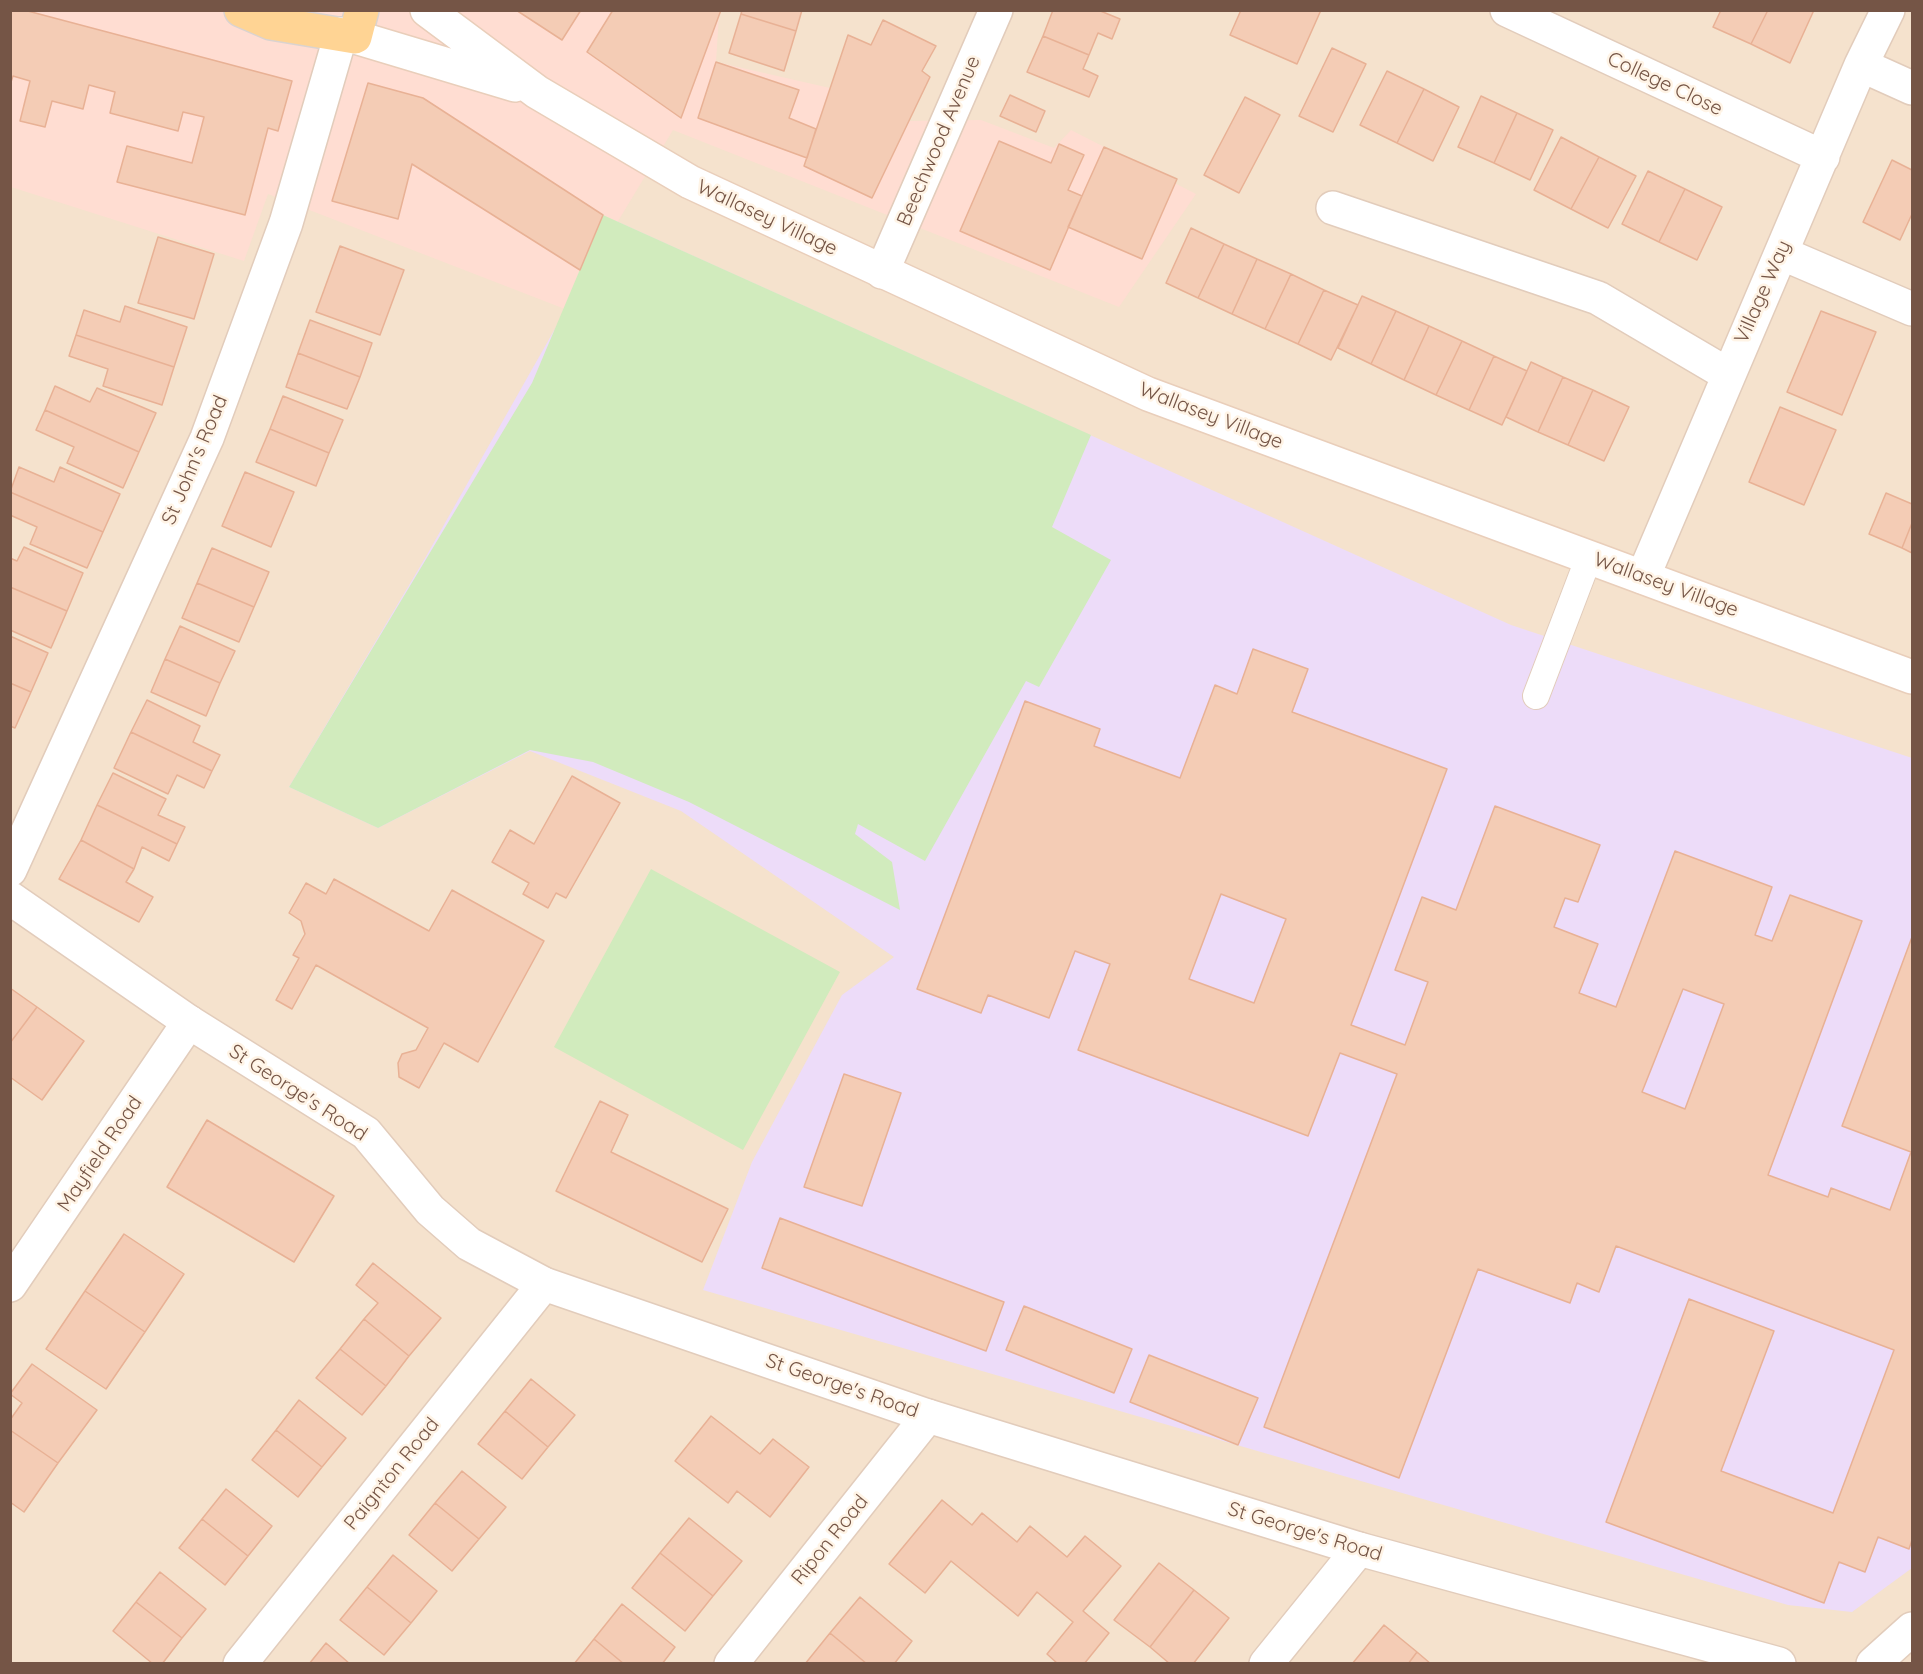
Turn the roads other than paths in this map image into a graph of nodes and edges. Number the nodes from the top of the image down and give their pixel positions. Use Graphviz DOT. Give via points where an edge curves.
graph roads {
  1 [pos="427,10"];
  2 [pos="1508,10"];
  3 [pos="1888,10"];
  4 [pos="238,12"];
  5 [pos="989,13"];
  6 [pos="352,27"];
  7 [pos="1861,65"];
  8 [pos="1912,88"];
  9 [pos="537,92"];
  10 [pos="1823,157"];
  11 [pos="1333,208"];
  12 [pos="1781,252"];
  13 [pos="882,272"];
  14 [pos="1912,309"];
  15 [pos="1727,374"];
  16 [pos="1588,556"];
  17 [pos="1643,577"];
  18 [pos="1912,676"];
  19 [pos="1536,696"];
  20 [pos="10,870"];
  21 [pos="10,898"];
  22 [pos="189,1022"];
  23 [pos="544,1284"];
  24 [pos="10,1286"];
  25 [pos="928,1416"];
  26 [pos="1359,1549"];
  27 [pos="1912,1629"];
  28 [pos="1881,1661"];
  29 [pos="240,1664"];
  30 [pos="731,1664"];
  31 [pos="1266,1664"];
  32 [pos="1779,1664"];
  1 -- 9 [label="street, Wallasey Village"];
  2 -- 10 [label="street, College Close"];
  3 -- 7 [label="street, Village Way"];
  4 -- 6 [label="main road" via="295,28"];
  5 -- 13 [label="street, Beechwood Avenue"];
  6 -- 9 [label="street, Wallasey Village"];
  6 -- 20 [label="street, St John's Road" via="207,438"];
  7 -- 8 [label="street"];
  7 -- 10 [label="street, Village Way"];
  9 -- 13 [label="street, Wallasey Village" via="690,182"];
  10 -- 12 [label="street, Village Way"];
  11 -- 15 [label="street" via="1598,297"];
  12 -- 14 [label="street"];
  12 -- 15 [label="street, Village Way"];
  13 -- 16 [label="street, Wallasey Village" via="1148,393"];
  15 -- 17 [label="street, Village Way"];
  16 -- 17 [label="street, Wallasey Village"];
  16 -- 19 [label="lane"];
  17 -- 18 [label="street, Wallasey Village"];
  21 -- 22 [label="street, St George's Road"];
  22 -- 23 [label="street, St George's Road" via="366,1134 430,1210 469,1244"];
  22 -- 24 [label="street, Mayfield Road"];
  23 -- 25 [label="street, St George's Road"];
  23 -- 29 [label="street, Paignton Road"];
  25 -- 26 [label="street, St George's Road"];
  25 -- 30 [label="street, Ripon Road"];
  26 -- 31 [label="street"];
  26 -- 32 [label="street, St George's Road"];
  27 -- 28 [label="street"];
}
